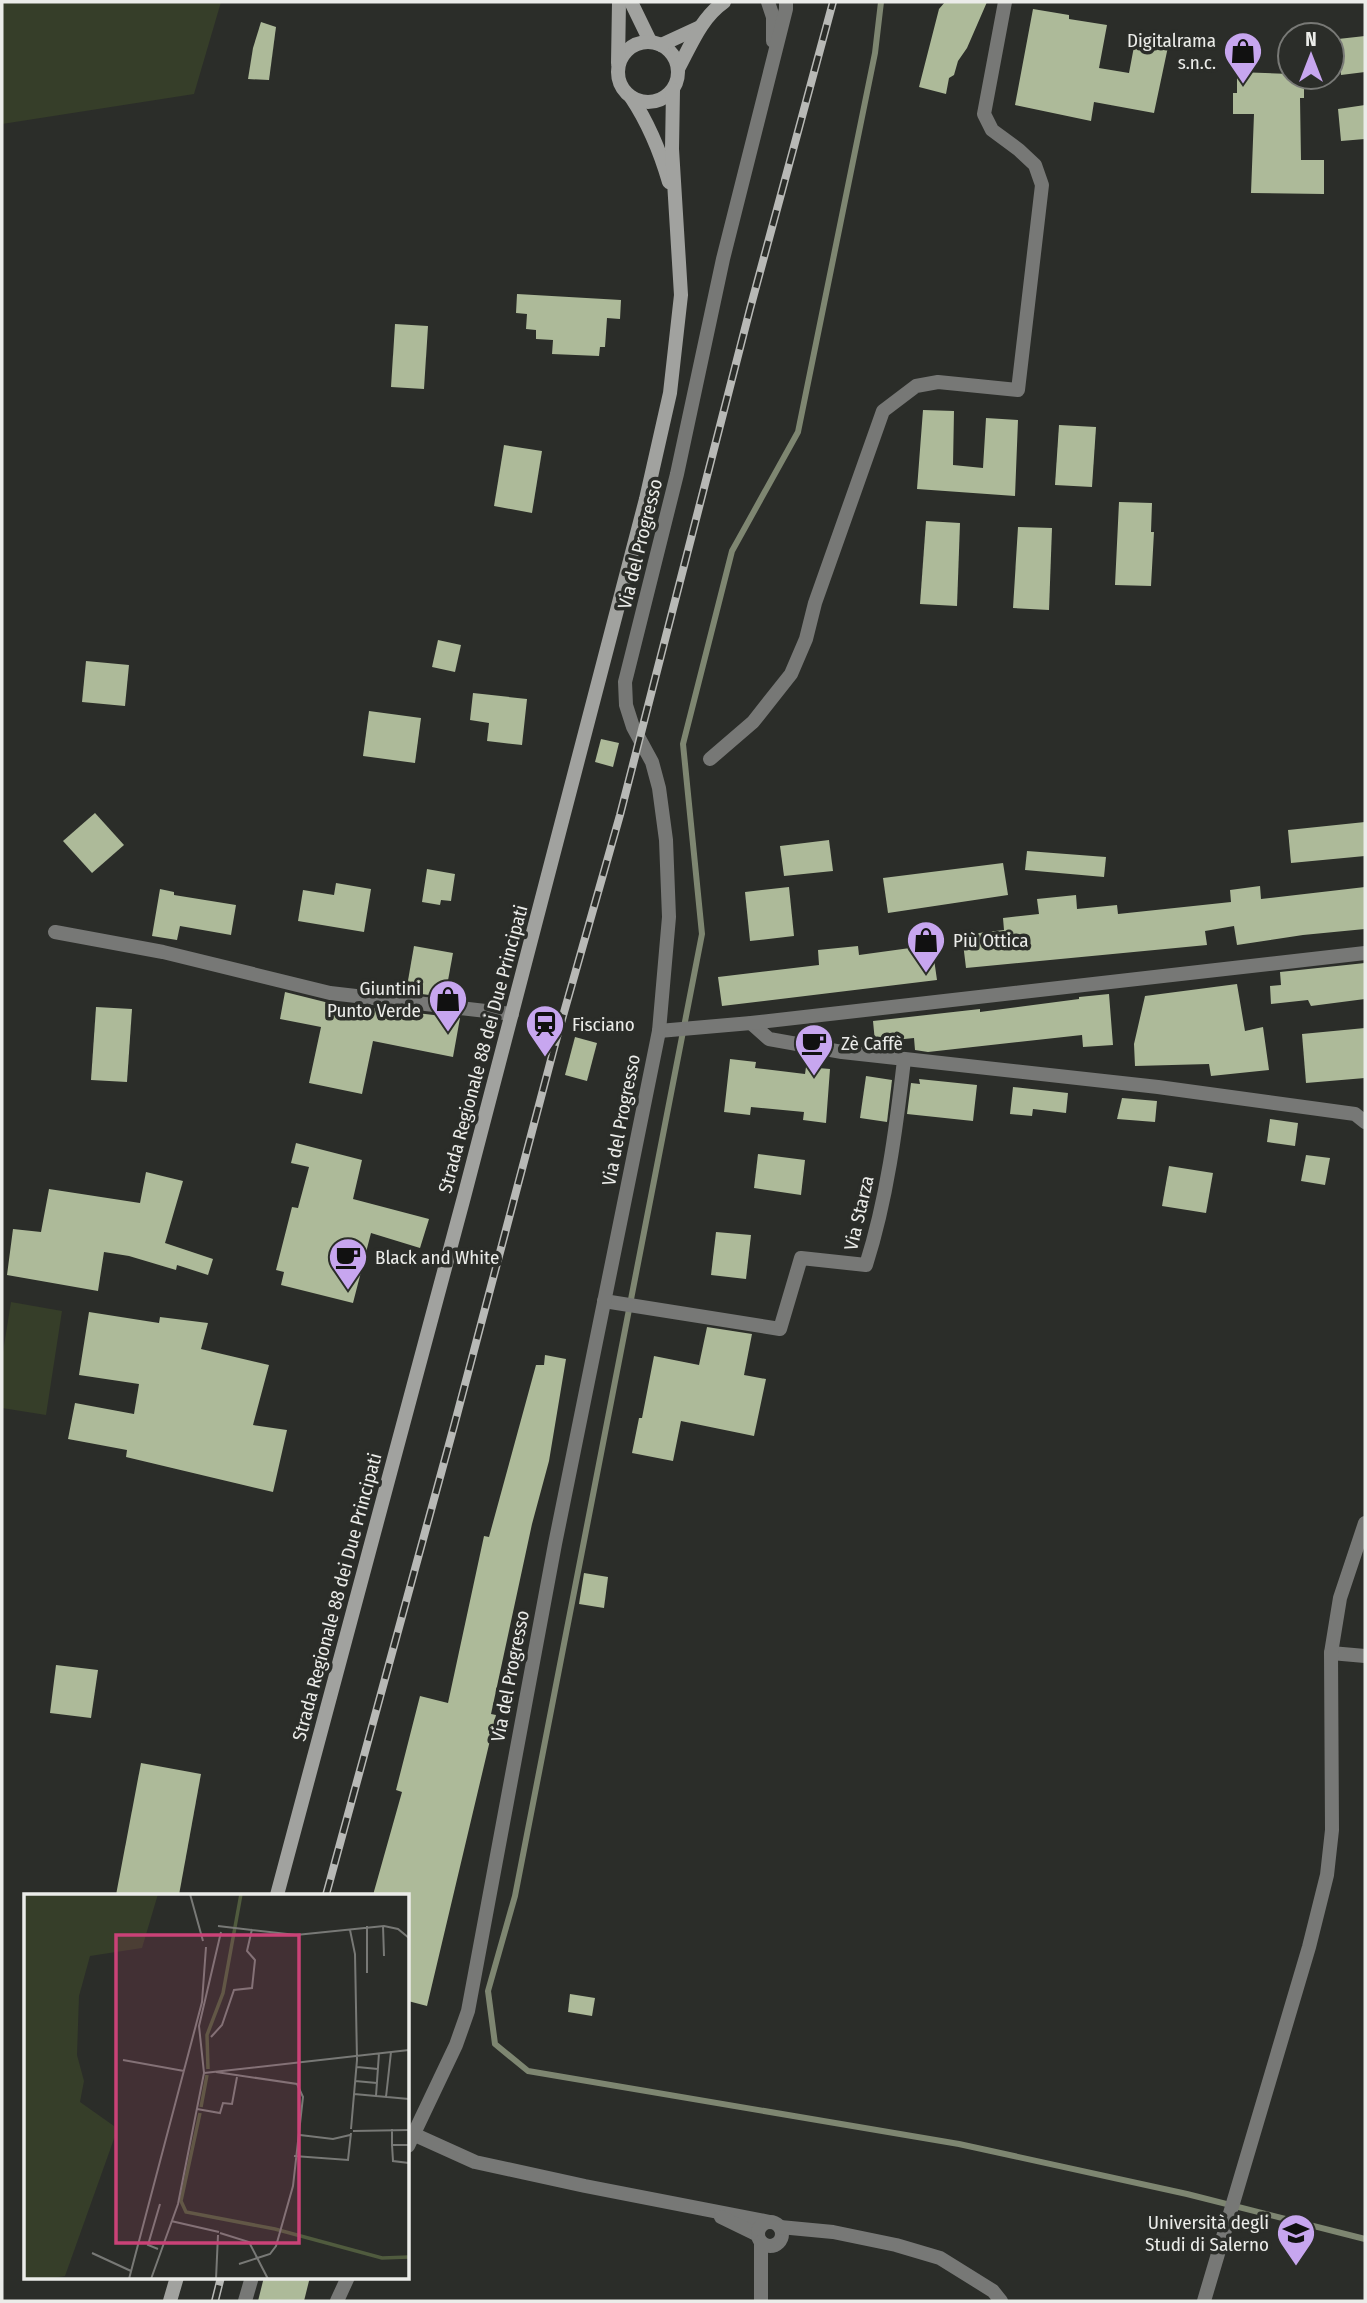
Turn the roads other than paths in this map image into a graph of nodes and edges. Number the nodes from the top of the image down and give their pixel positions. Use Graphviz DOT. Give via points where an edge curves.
graph roads {
  1 [pos="619,2"];
  2 [pos="631,2"];
  3 [pos="768,2"];
  4 [pos="786,2"];
  5 [pos="1005,2"];
  6 [pos="719,4"];
  7 [pos="700,27"];
  8 [pos="656,43"];
  9 [pos="773,57"];
  10 [pos="678,69"];
  11 [pos="617,70"];
  12 [pos="673,90"];
  13 [pos="631,97"];
  14 [pos="675,205"];
  15 [pos="710,759"];
  16 [pos="55,932"];
  17 [pos="1365,953"];
  18 [pos="512,1014"];
  19 [pos="751,1023"];
  20 [pos="665,1030"];
  21 [pos="904,1060"];
  22 [pos="1365,1122"];
  23 [pos="611,1302"];
  24 [pos="1365,1523"];
  25 [pos="1331,1653"];
  26 [pos="1365,1656"];
  27 [pos="277,1894"];
  28 [pos="411,2140"];
  29 [pos="704,2208"];
  30 [pos="776,2233"];
  31 [pos="759,2238"];
  32 [pos="762,2277"];
  33 [pos="177,2278"];
  34 [pos="253,2278"];
  35 [pos="348,2278"];
  36 [pos="170,2301"];
  37 [pos="245,2301"];
  38 [pos="337,2301"];
  39 [pos="761,2301"];
  40 [pos="1001,2301"];
  41 [pos="1204,2301"];
  1 -- 11 [label="main road, Strada Regionale 88 dei Due Principati"];
  2 -- 8 [label="main road"];
  3 -- 9 [label="street, Via del Progresso" via="773,17"];
  4 -- 9 [label="street, Via del Progresso"];
  5 -- 15 [label="street" via="984,114 992,130 1035,165 1042,185 1018,390 938,382 916,386 883,411 791,674 753,722"];
  6 -- 7 [label="main road"];
  7 -- 8 [label="main road"];
  7 -- 10 [label="main road, Strada Regionale 88 dei Due Principati"];
  8 -- 10 [label="main road" via="673,54"];
  8 -- 11 [label="main road" via="631,46"];
  9 -- 20 [label="street, Via del Progresso" via="625,682 633,727 652,762 659,788 666,840"];
  10 -- 12 [label="main road, Strada Regionale 88 dei Due Principati"];
  11 -- 13 [label="main road, Strada Regionale 88 dei Due Principati" via="623,90"];
  12 -- 13 [label="main road" via="649,102"];
  12 -- 14 [label="main road, Strada Regionale 88 dei Due Principati"];
  13 -- 14 [label="main road, Strada Regionale 88 dei Due Principati" via="660,153"];
  14 -- 18 [label="main road, Strada Regionale 88 dei Due Principati" via="681,295 670,393"];
  16 -- 18 [label="street" via="163,952 330,993"];
  17 -- 19 [label="street"];
  18 -- 27 [label="main road, Strada Regionale 88 dei Due Principati"];
  19 -- 20 [label="street"];
  19 -- 21 [label="street" via="769,1039"];
  20 -- 23 [label="street, Via del Progresso"];
  21 -- 22 [label="street" via="1171,1088 1355,1114"];
  21 -- 23 [label="street, Via Starza" via="888,1171 866,1265 801,1258 780,1329"];
  23 -- 28 [label="street, Via del Progresso" via="555,1545 468,2011"];
  24 -- 25 [label="street" via="1340,1598"];
  25 -- 26 [label="street"];
  25 -- 41 [label="street" via="1332,1830 1327,1875"];
  28 -- 29 [label="street" via="475,2162"];
  29 -- 30 [label="street"];
  29 -- 31 [label="street"];
  30 -- 31 [label="street" via="769,2246"];
  30 -- 31 [label="street" via="762,2224"];
  30 -- 32 [label="street"];
  30 -- 40 [label="street" via="833,2232 940,2258 993,2291"];
  31 -- 32 [label="street"];
  32 -- 39 [label="street"];
  33 -- 36 [label="main road"];
  34 -- 37 [label="street"];
  35 -- 38 [label="street"];
}
